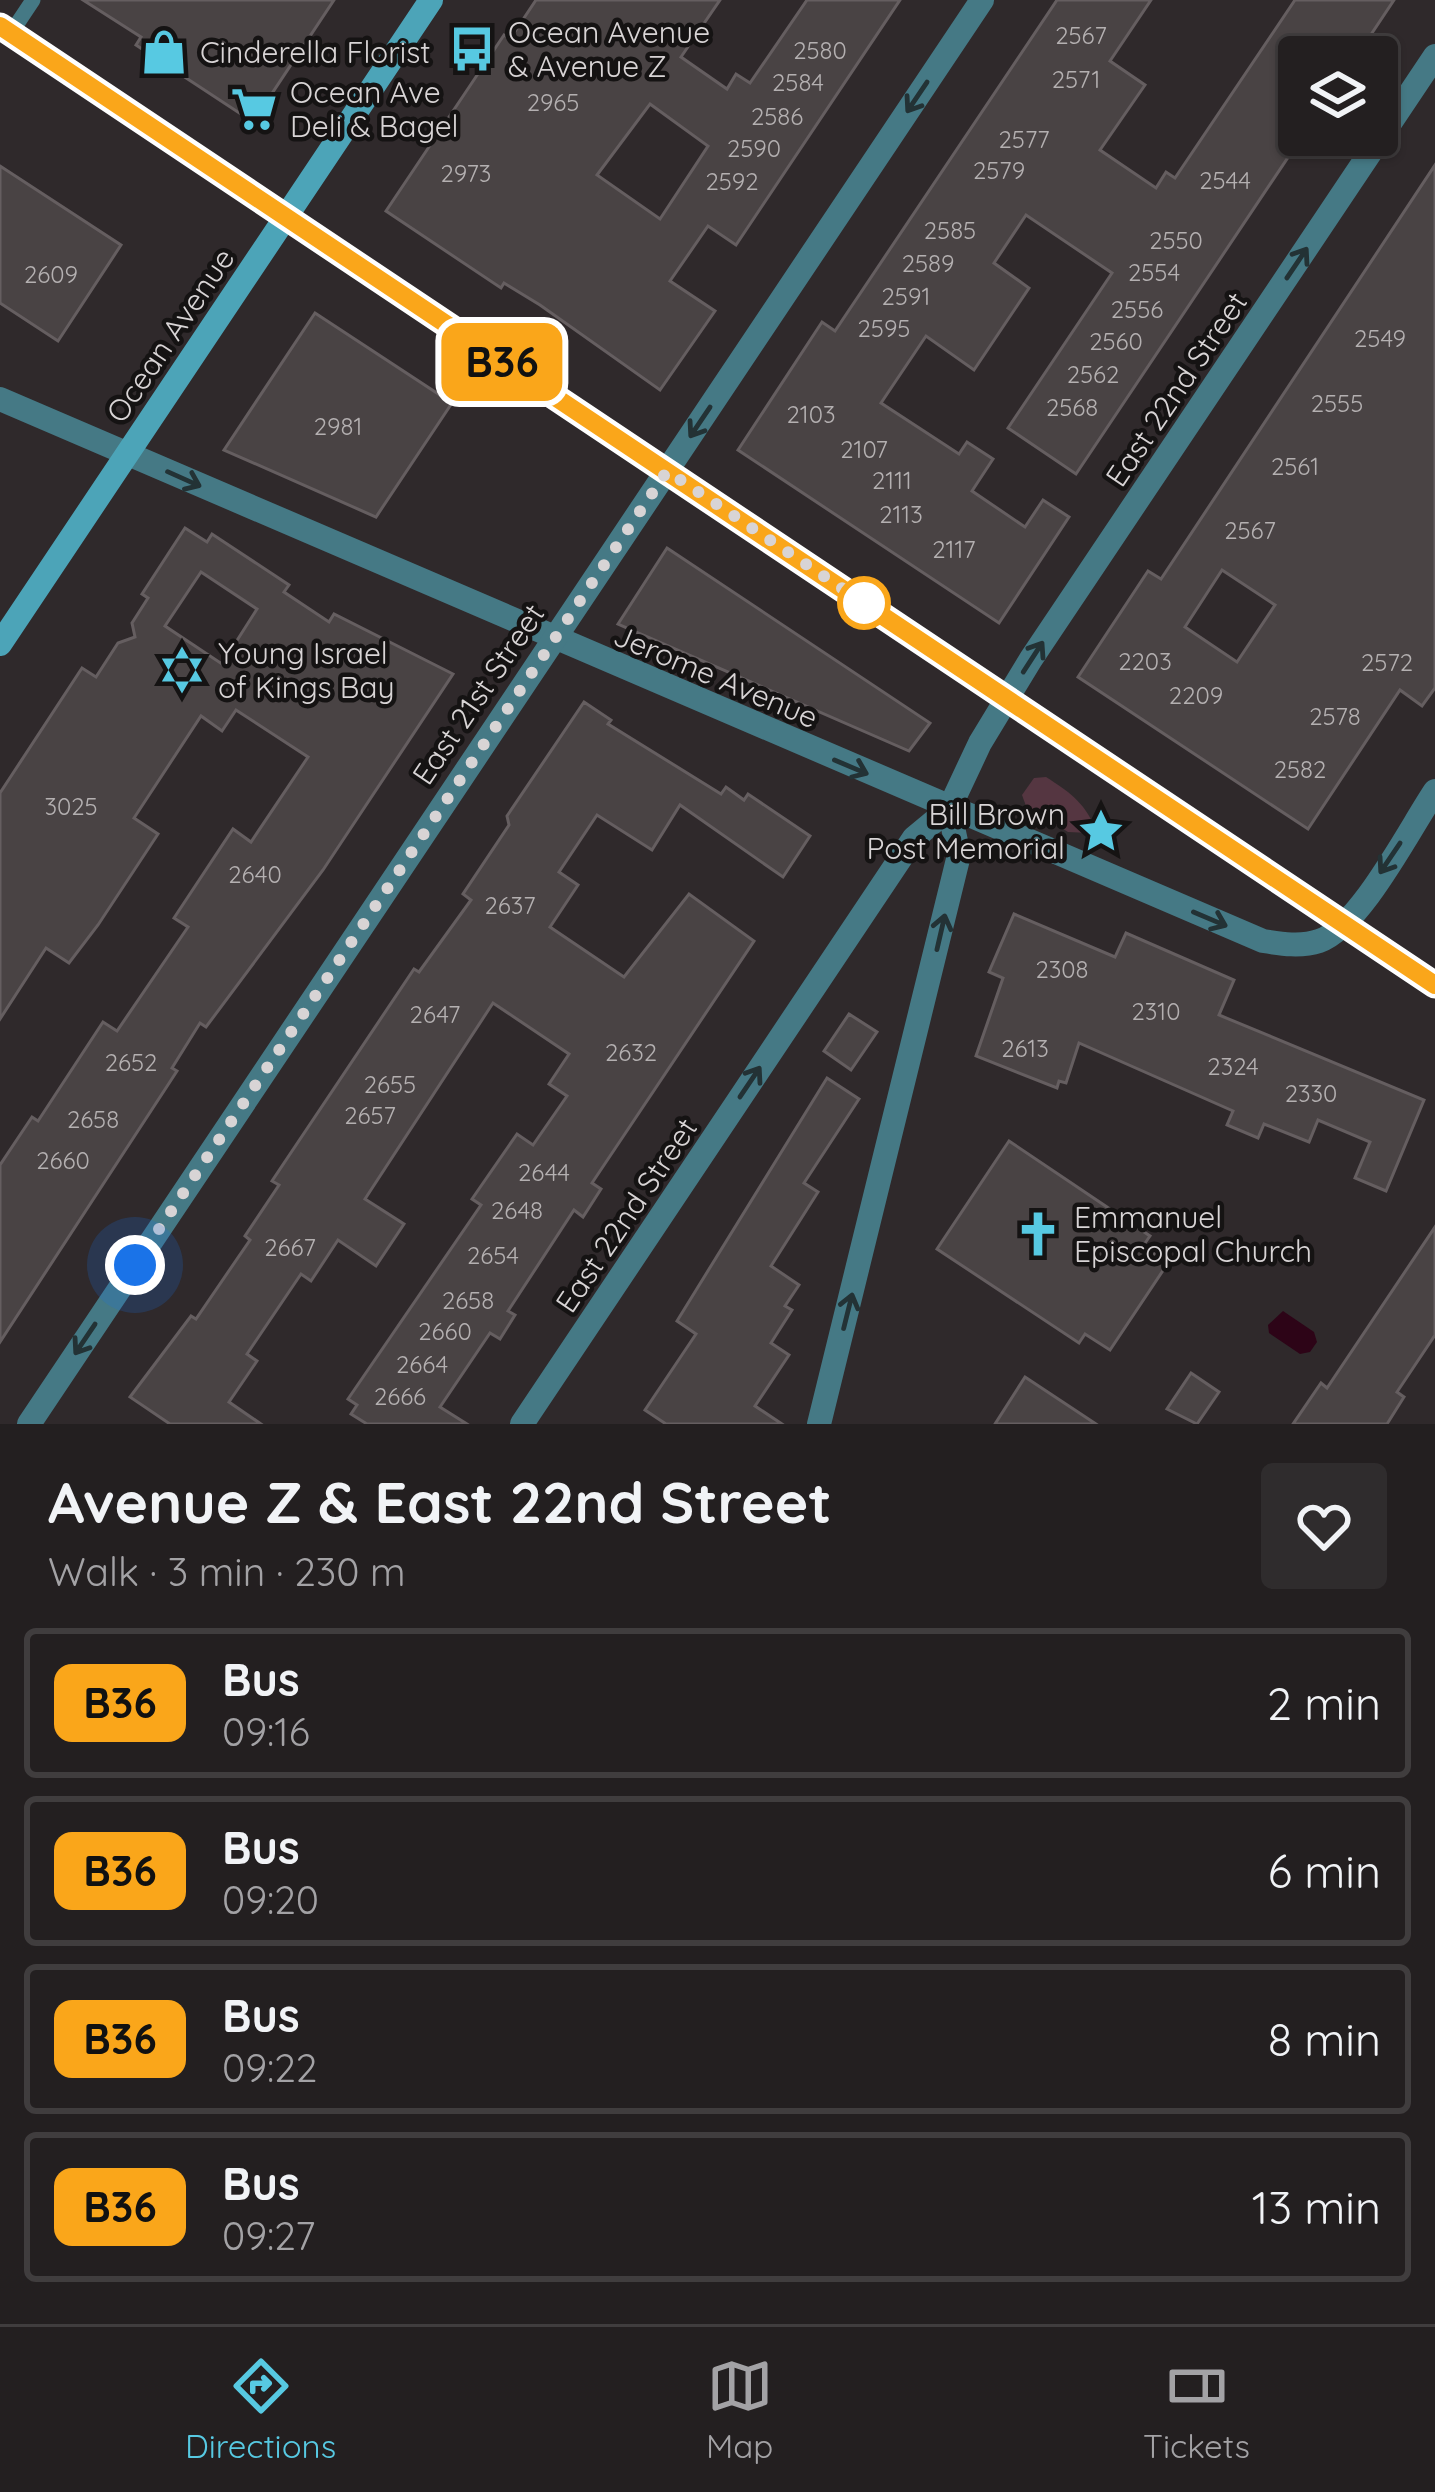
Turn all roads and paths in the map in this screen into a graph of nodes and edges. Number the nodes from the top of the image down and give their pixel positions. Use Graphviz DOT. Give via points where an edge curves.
graph roads {
  1 [pos="33,0"];
  2 [pos="430,0"];
  3 [pos="982,0"];
  4 [pos="5,29"];
  5 [pos="1435,56"];
  6 [pos="285,217"];
  7 [pos="3,407"];
  8 [pos="127,454"];
  9 [pos="667,471"];
  10 [pos="551,638"];
  11 [pos="1,640"];
  12 [pos="1007,699"];
  13 [pos="1435,791"];
  14 [pos="949,809"];
  15 [pos="1345,925"];
  16 [pos="1435,985"];
  17 [pos="29,1424"];
  18 [pos="522,1424"];
  19 [pos="819,1424"];
  1 -- 4 [label="lane"];
  2 -- 6 [label="main road, Ocean Avenue"];
  3 -- 9 [label="street, East 21st Street, one-way"];
  4 -- 6 [label="street"];
  12 -- 5 [label="street, East 22nd Street, one-way"];
  6 -- 8 [label="main road, Ocean Avenue"];
  6 -- 9 [label="street"];
  7 -- 8 [label="street, Jerome Avenue"];
  8 -- 10 [label="street, Jerome Avenue, one-way"];
  8 -- 11 [label="main road, Ocean Avenue"];
  9 -- 10 [label="street, East 21st Street"];
  9 -- 12 [label="street"];
  10 -- 14 [label="street, Jerome Avenue, one-way"];
  10 -- 17 [label="street, East 21st Street, one-way"];
  12 -- 14 [label="street, East 22nd Street"];
  12 -- 15 [label="street"];
  13 -- 15 [label="street, one-way"];
  14 -- 15 [label="street, Jerome Avenue, one-way" via="1263,941 1321,940"];
  18 -- 14 [label="street, East 22nd Street, one-way" via="914,838"];
  19 -- 14 [label="street, one-way" via="959,855"];
  15 -- 16 [label="street"];
}
